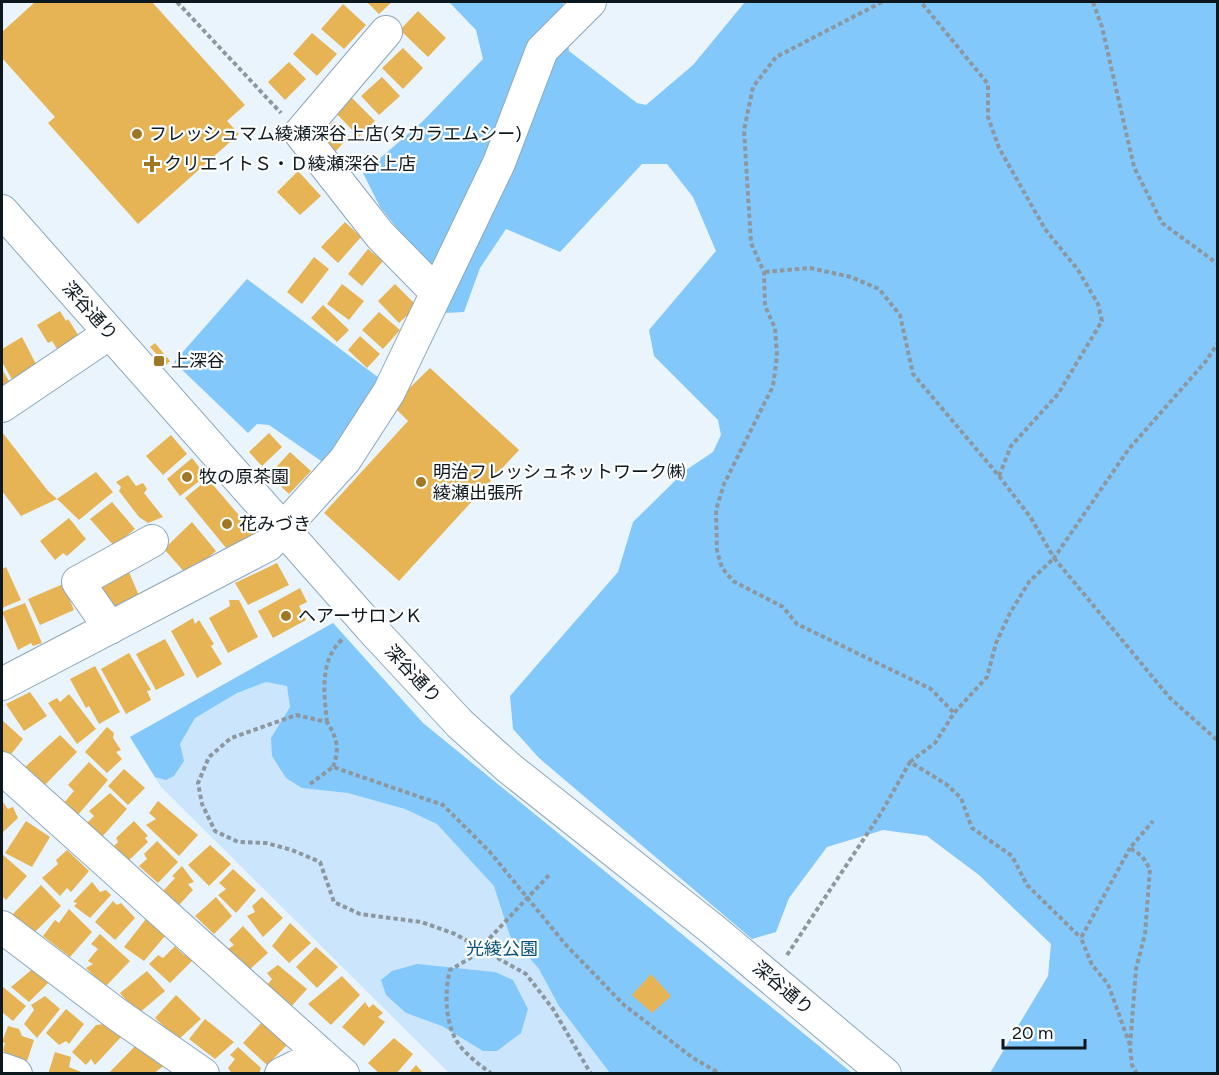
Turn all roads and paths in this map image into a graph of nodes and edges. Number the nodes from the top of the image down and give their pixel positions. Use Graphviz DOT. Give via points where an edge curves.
graph roads {
  1 [pos="177,2"];
  2 [pos="590,2"];
  3 [pos="882,2"];
  4 [pos="921,2"];
  5 [pos="1093,2"];
  6 [pos="386,32"];
  7 [pos="300,133"];
  8 [pos="2,211"];
  9 [pos="1218,264"];
  10 [pos="764,272"];
  11 [pos="436,292"];
  12 [pos="110,333"];
  13 [pos="1218,343"];
  14 [pos="2,405"];
  15 [pos="999,476"];
  16 [pos="284,529"];
  17 [pos="152,542"];
  18 [pos="1054,558"];
  19 [pos="110,628"];
  20 [pos="346,637"];
  21 [pos="2,684"];
  22 [pos="954,713"];
  23 [pos="327,722"];
  24 [pos="1218,741"];
  25 [pos="910,762"];
  26 [pos="333,767"];
  27 [pos="2,768"];
  28 [pos="310,784"];
  29 [pos="1153,821"];
  30 [pos="1130,848"];
  31 [pos="549,875"];
  32 [pos="527,898"];
  33 [pos="2,927"];
  34 [pos="1081,938"];
  35 [pos="481,947"];
  36 [pos="770,977"];
  37 [pos="1130,1047"];
  38 [pos="332,1064"];
  39 [pos="2,1069"];
  40 [pos="16,1074"];
  41 [pos="203,1074"];
  42 [pos="280,1074"];
  43 [pos="492,1074"];
  44 [pos="591,1074"];
  45 [pos="721,1074"];
  46 [pos="885,1074"];
  47 [pos="1137,1074"];
  1 -- 7 [label="path"];
  2 -- 11 [label="street" via="542,50 499,163"];
  3 -- 10 [label="path" via="776,57 753,87 744,130 752,243"];
  4 -- 15 [label="path" via="988,84 988,117 999,148 1045,229 1078,270 1098,304 1102,321 1058,394 1011,446"];
  5 -- 9 [label="path" via="1134,167 1162,223"];
  6 -- 7 [label="street"];
  7 -- 11 [label="street" via="380,235"];
  8 -- 12 [label="street, 深谷通り"];
  10 -- 15 [label="path" via="810,268 851,277 879,289 900,315 913,374"];
  10 -- 22 [label="path" via="765,306 775,328 773,386 723,484 716,510 717,551 722,568 733,581 783,607 797,624 931,689"];
  11 -- 16 [label="street" via="389,392 358,441"];
  12 -- 14 [label="street"];
  12 -- 16 [label="street, 深谷通り"];
  13 -- 18 [label="path" via="1128,450"];
  15 -- 18 [label="path" via="1031,518"];
  16 -- 19 [label="street" via="268,545"];
  16 -- 36 [label="street, 深谷通り" via="460,724 508,768"];
  17 -- 19 [label="street" via="78,582"];
  18 -- 22 [label="path" via="1029,582 996,643 987,677"];
  18 -- 24 [label="path" via="1170,698"];
  19 -- 21 [label="street"];
  20 -- 23 [label="path" via="333,647 325,671"];
  22 -- 25 [label="path" via="935,743"];
  23 -- 26 [label="path" via="336,736 339,753"];
  23 -- 35 [label="path" via="296,715 231,738 209,757 198,783 202,804 215,831 238,842 266,843 320,862 334,902 360,914 422,922"];
  25 -- 34 [label="path" via="961,798 972,828 1012,856 1027,885"];
  25 -- 36 [label="path" via="881,813"];
  26 -- 28 [label="path"];
  26 -- 32 [label="path" via="443,805 489,851"];
  27 -- 38 [label="street"];
  29 -- 30 [label="path"];
  30 -- 34 [label="path"];
  30 -- 37 [label="path" via="1142,856 1150,869"];
  31 -- 32 [label="path"];
  32 -- 35 [label="path"];
  32 -- 45 [label="path" via="624,1005 693,1058"];
  33 -- 41 [label="street"];
  34 -- 37 [label="path" via="1092,965 1108,984"];
  35 -- 43 [label="path" via="450,970 445,988 459,1045"];
  35 -- 44 [label="path" via="526,974 553,1009"];
  36 -- 46 [label="street, 深谷通り"];
  37 -- 47 [label="path"];
  38 -- 42 [label="street"];
  39 -- 40 [label="street"];
}
